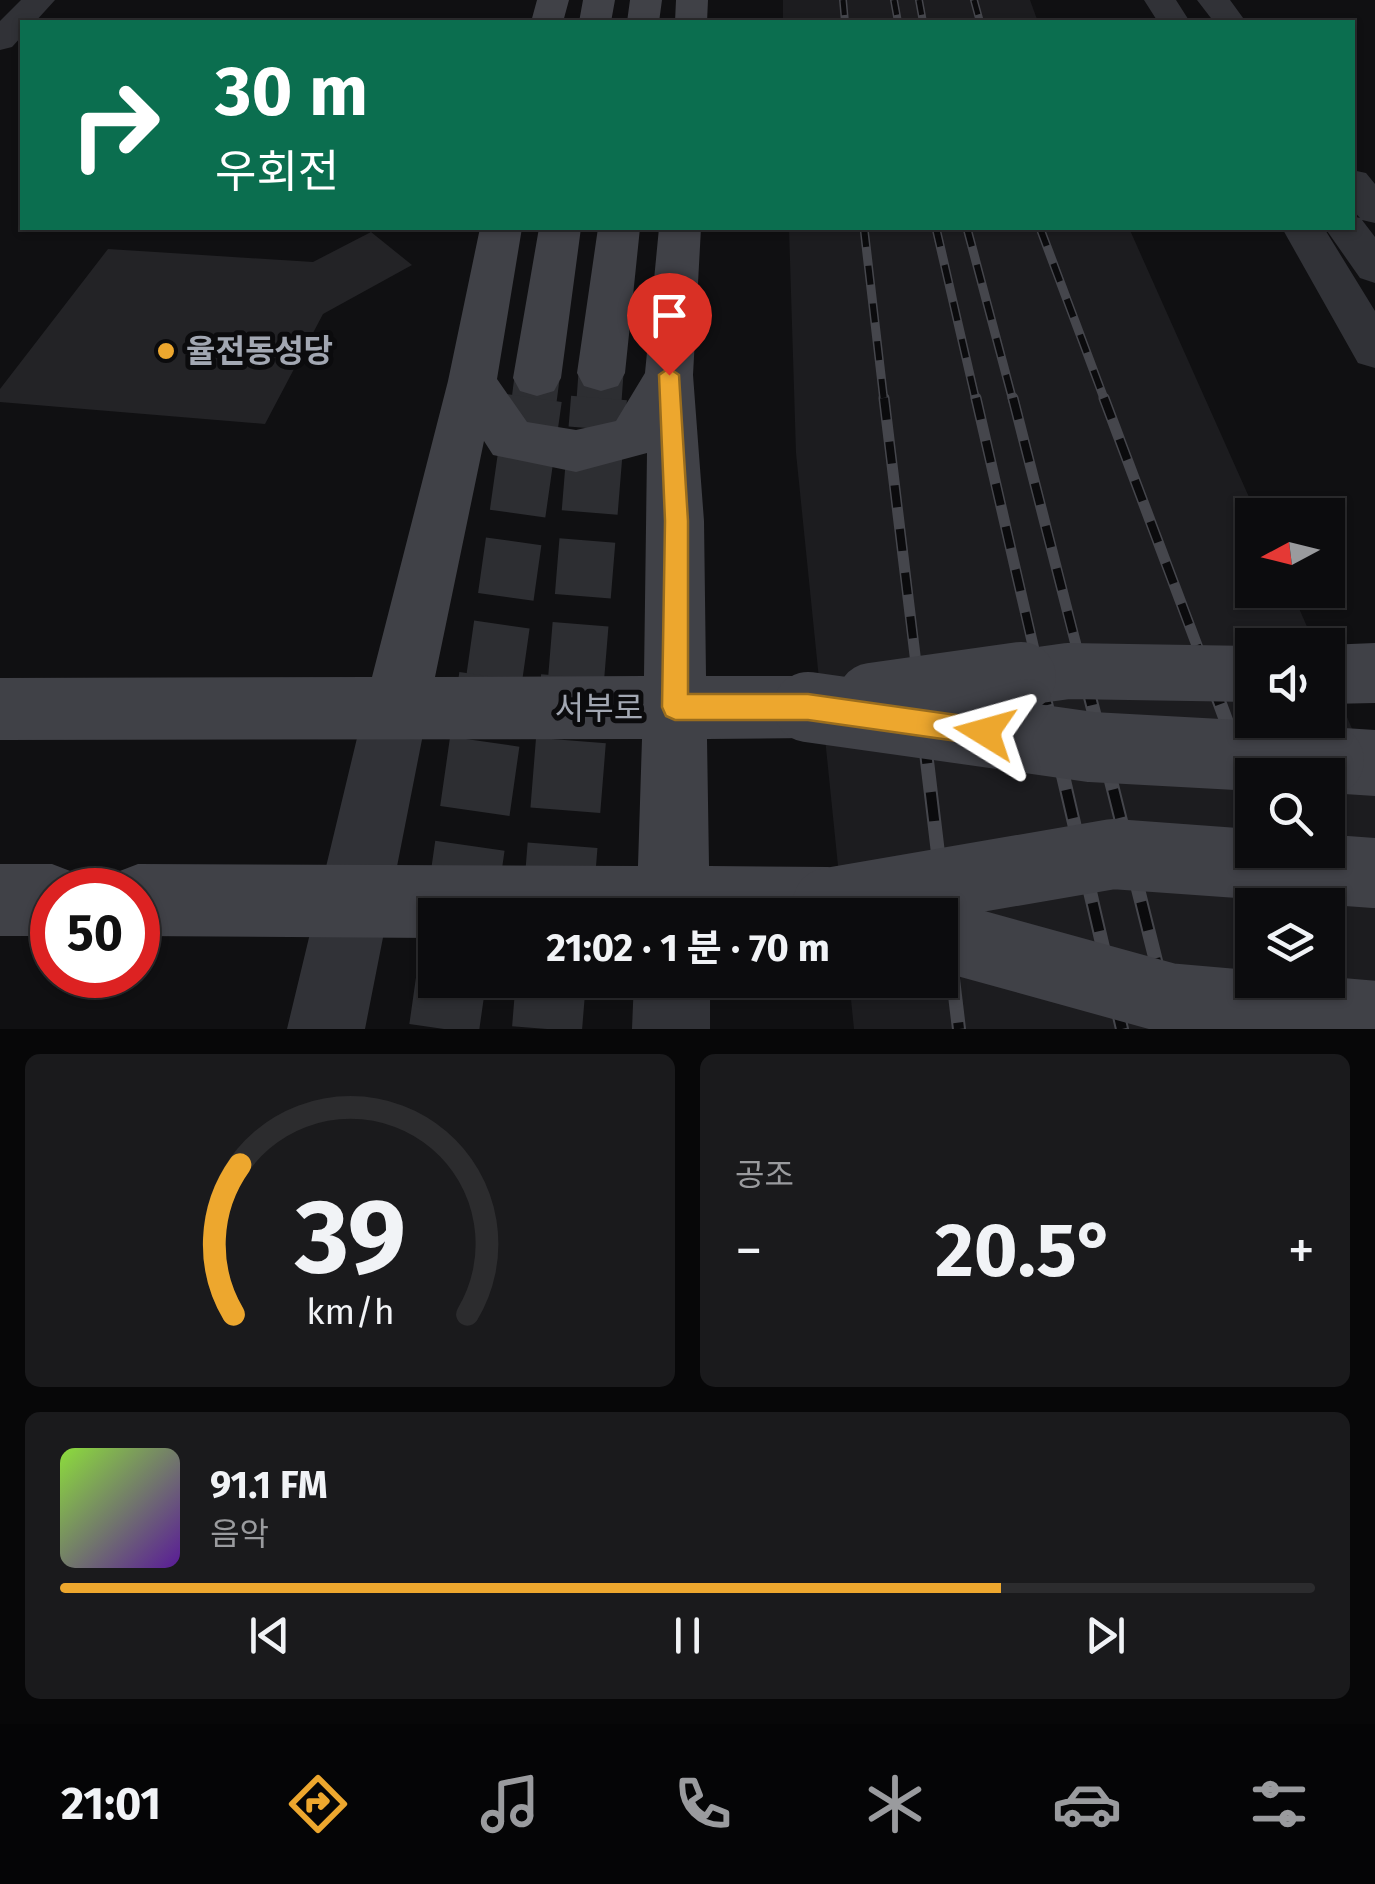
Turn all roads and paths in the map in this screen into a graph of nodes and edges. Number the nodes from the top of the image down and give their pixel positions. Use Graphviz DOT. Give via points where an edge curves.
graph roads {
  1 [pos="40,0"];
  2 [pos="1213,0"];
  3 [pos="1228,20"];
  4 [pos="0,40"];
  5 [pos="1355,186"];
  6 [pos="1375,210"];
  7 [pos="501,230"];
  8 [pos="560,230"];
  9 [pos="619,230"];
  10 [pos="680,230"];
  11 [pos="1304,230"];
  12 [pos="1347,230"];
  13 [pos="1375,268"];
  14 [pos="1375,351"];
  15 [pos="601,373"];
  16 [pos="669,375"];
  17 [pos="537,378"];
  18 [pos="472,381"];
  19 [pos="1375,673"];
  20 [pos="1235,674"];
  21 [pos="1345,674"];
  22 [pos="675,707"];
  23 [pos="808,707"];
  24 [pos="0,709"];
  25 [pos="396,709"];
  26 [pos="1375,764"];
  27 [pos="1375,873"];
  28 [pos="673,898"];
  29 [pos="902,898"];
  30 [pos="0,900"];
  31 [pos="30,900"];
  32 [pos="160,900"];
  33 [pos="354,902"];
  34 [pos="418,903"];
  35 [pos="958,939"];
  36 [pos="672,998"];
  37 [pos="1375,1016"];
  38 [pos="326,1029"];
  39 [pos="671,1029"];
  1 -- 4 [label="street"];
  2 -- 3 [label="street"];
  5 -- 6 [label="street"];
  7 -- 18 [label="main road"];
  8 -- 17 [label="main road"];
  9 -- 15 [label="main road"];
  10 -- 16 [label="main road"];
  11 -- 14 [label="street"];
  12 -- 13 [label="street"];
  16 -- 18 [label="main road" via="634,436 576,450 511,440"];
  16 -- 22 [label="main road"];
  18 -- 25 [label="main road"];
  19 -- 21 [label="main road"];
  20 -- 23 [label="main road, bridge" via="1068,671"];
  22 -- 23 [label="main road, 서부로"];
  22 -- 25 [label="main road, 서부로"];
  22 -- 28 [label="main road"];
  23 -- 26 [label="main road, 서부로, bridge" via="1091,747"];
  24 -- 25 [label="main road, 서부로"];
  25 -- 33 [label="street"];
  27 -- 29 [label="main road, bridge" via="1113,854"];
  30 -- 31 [label="main road"];
  32 -- 33 [label="main road"];
  33 -- 34 [label="main road"];
  33 -- 38 [label="street"];
  35 -- 37 [label="main road, bridge" via="1168,998"];
  36 -- 39 [label="street"];
}
